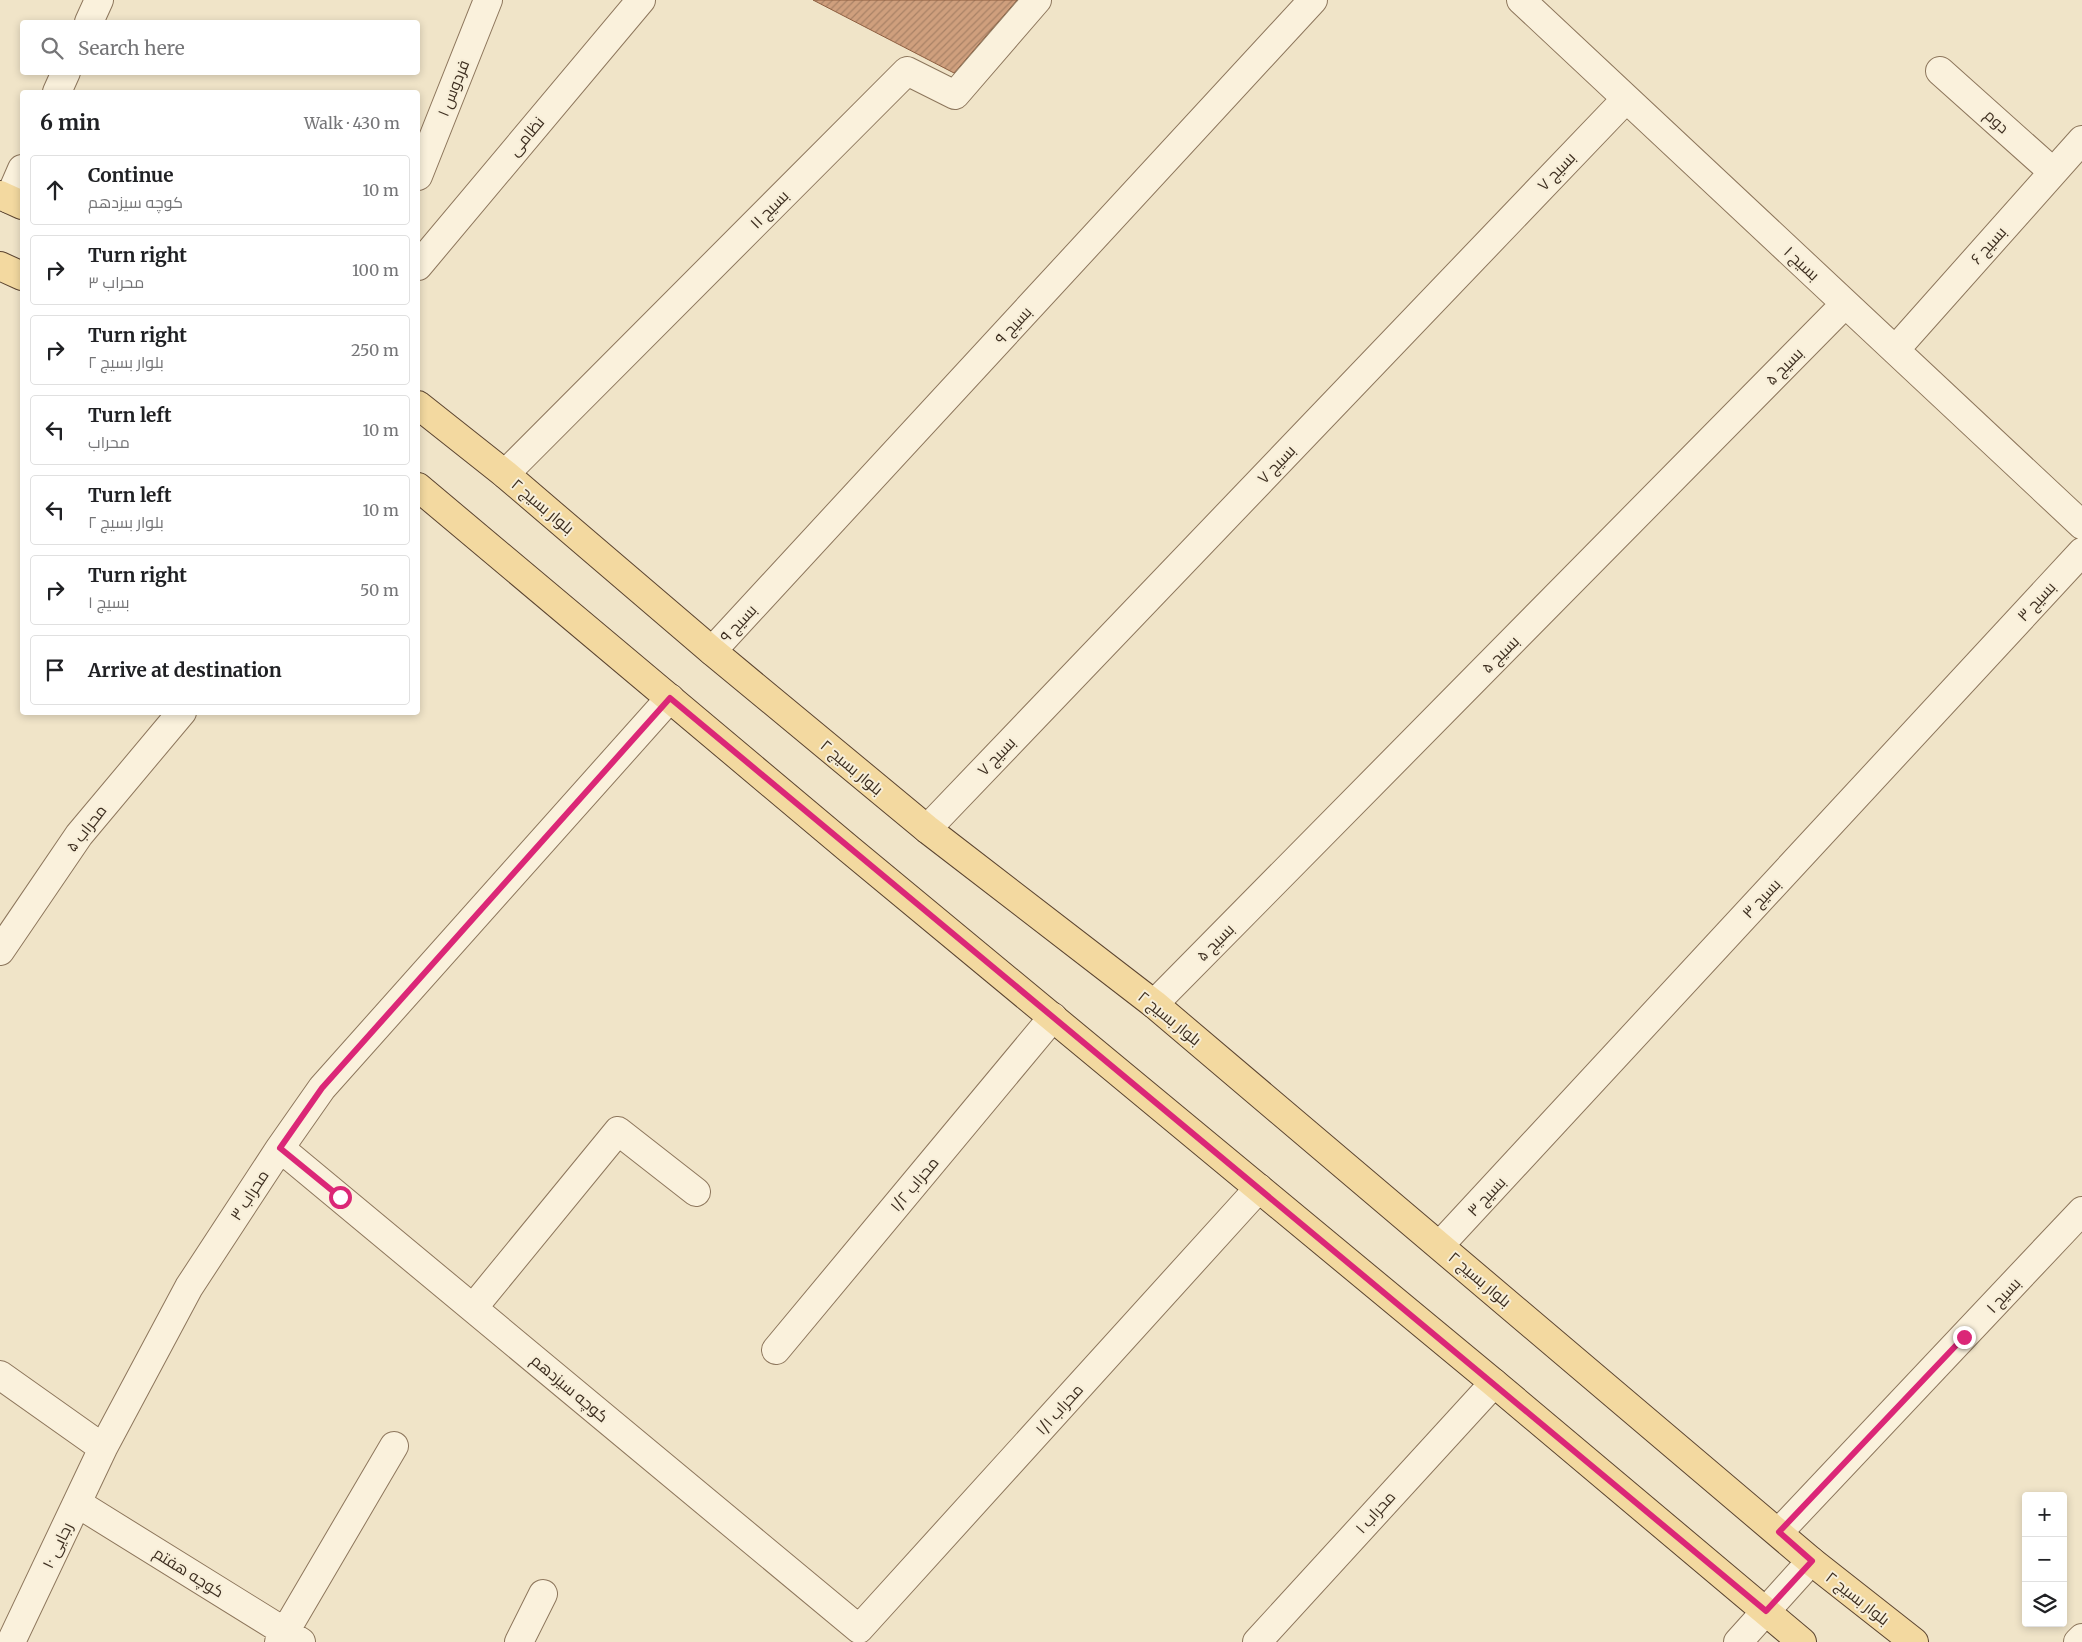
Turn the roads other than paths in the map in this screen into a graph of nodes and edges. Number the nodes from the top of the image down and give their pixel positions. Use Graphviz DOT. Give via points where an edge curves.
graph roads {
  1 [pos="99,0"];
  2 [pos="488,0"];
  3 [pos="1037,0"];
  4 [pos="1313,0"];
  5 [pos="1521,0"];
  6 [pos="634,2"];
  7 [pos="90,20"];
  8 [pos="1940,71"];
  9 [pos="65,75"];
  10 [pos="58,90"];
  11 [pos="1626,98"];
  12 [pos="2082,140"];
  13 [pos="420,171"];
  14 [pos="2054,172"];
  15 [pos="20,174"];
  16 [pos="10,200"];
  17 [pos="420,264"];
  18 [pos="0,266"];
  19 [pos="20,275"];
  20 [pos="1846,304"];
  21 [pos="1895,350"];
  22 [pos="420,407"];
  23 [pos="505,474"];
  24 [pos="420,489"];
  25 [pos="2082,525"];
  26 [pos="2082,552"];
  27 [pos="712,651"];
  28 [pos="670,698"];
  29 [pos="179,715"];
  30 [pos="926,829"];
  31 [pos="0,951"];
  32 [pos="1154,1004"];
  33 [pos="1053,1017"];
  34 [pos="280,1148"];
  35 [pos="1259,1188"];
  36 [pos="696,1192"];
  37 [pos="2082,1211"];
  38 [pos="1440,1245"];
  39 [pos="473,1308"];
  40 [pos="776,1350"];
  41 [pos="0,1375"];
  42 [pos="1494,1383"];
  43 [pos="394,1446"];
  44 [pos="104,1448"];
  45 [pos="78,1503"];
  46 [pos="1779,1532"];
  47 [pos="1812,1561"];
  48 [pos="543,1594"];
  49 [pos="1766,1611"];
  50 [pos="859,1629"];
  51 [pos="2082,1638"];
  52 [pos="289,1639"];
  53 [pos="11,1642"];
  54 [pos="519,1642"];
  55 [pos="1257,1642"];
  56 [pos="1738,1642"];
  57 [pos="1802,1642"];
  58 [pos="1914,1642"];
  59 [pos="2078,1642"];
  1 -- 7 [label="street"];
  2 -- 13 [label="street, فردوس ۱"];
  3 -- 23 [label="street, ۱۱ بسیج" via="955,95 907,71"];
  4 -- 27 [label="street, ۹ بسیج"];
  5 -- 11 [label="street, بسیج ۱"];
  6 -- 17 [label="street, نظامی"];
  8 -- 14 [label="street, دوم"];
  9 -- 10 [label="street"];
  11 -- 20 [label="street, بسیج ۱"];
  11 -- 30 [label="street, ۷ بسیج"];
  12 -- 14 [label="street, ۶ بسیج"];
  14 -- 21 [label="street, ۶ بسیج"];
  15 -- 16 [label="street"];
  18 -- 19 [label="main road"];
  20 -- 21 [label="street, بسیج ۱"];
  20 -- 32 [label="street, ۵ بسیج"];
  21 -- 25 [label="street, بسیج ۱"];
  22 -- 23 [label="main road, بلوار بسیج ۲"];
  23 -- 27 [label="main road, بلوار بسیج ۲"];
  24 -- 28 [label="main road"];
  26 -- 38 [label="street, ۳ بسیج"];
  27 -- 30 [label="main road, بلوار بسیج ۲"];
  28 -- 33 [label="main road"];
  28 -- 34 [label="street, محراب ۳" via="322,1088"];
  29 -- 31 [label="street, محراب ۵" via="79,835"];
  30 -- 32 [label="main road, بلوار بسیج ۲"];
  32 -- 38 [label="main road, بلوار بسیج ۲"];
  33 -- 35 [label="main road"];
  33 -- 40 [label="street, محراب ۱/۲"];
  34 -- 39 [label="street, کوچه سیزدهم"];
  34 -- 44 [label="street, محراب ۳" via="189,1288"];
  35 -- 42 [label="main road"];
  35 -- 50 [label="street, محراب ۱/۱"];
  36 -- 39 [label="street" via="618,1131"];
  37 -- 46 [label="street, ۱ بسیج"];
  38 -- 46 [label="main road, بلوار بسیج ۲"];
  39 -- 50 [label="street, کوچه سیزدهم"];
  41 -- 44 [label="street"];
  42 -- 49 [label="main road"];
  42 -- 55 [label="street, محراب ۱"];
  43 -- 52 [label="street"];
  44 -- 45 [label="street, رجایی ۱۰"];
  45 -- 52 [label="street, کوچه هفتم"];
  45 -- 53 [label="street, رجایی ۱۰"];
  46 -- 47 [label="main road, بلوار بسیج ۲"];
  47 -- 49 [label="street"];
  47 -- 58 [label="main road, بلوار بسیج ۲"];
  48 -- 54 [label="street"];
  49 -- 56 [label="street"];
  49 -- 57 [label="main road"];
  51 -- 59 [label="street"];
}
